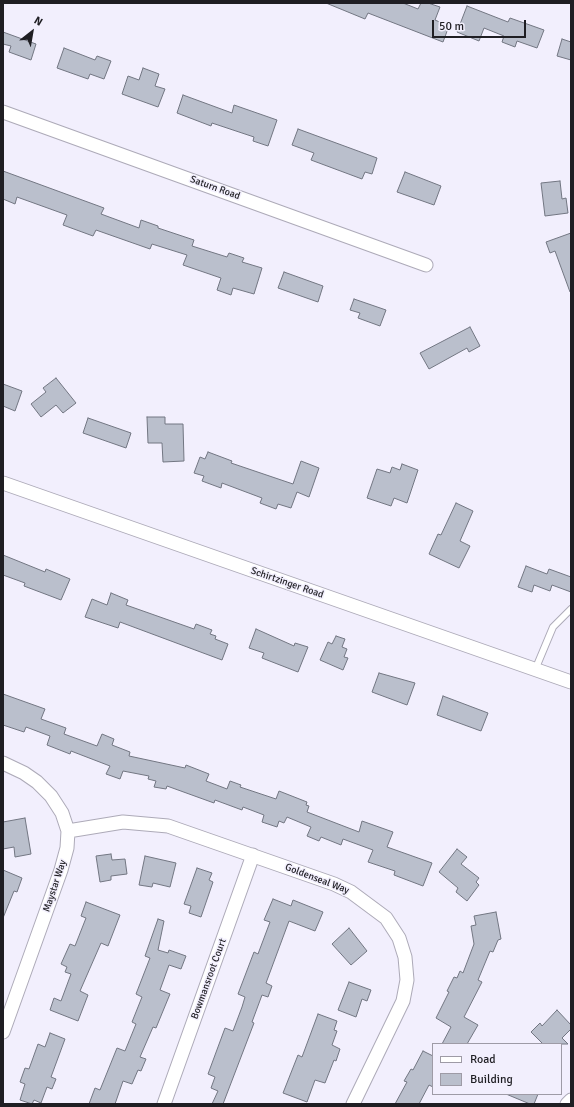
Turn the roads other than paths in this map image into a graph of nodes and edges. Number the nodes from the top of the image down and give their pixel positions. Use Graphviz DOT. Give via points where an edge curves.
graph roads {
  1 [pos="3,112"];
  2 [pos="426,265"];
  3 [pos="3,483"];
  4 [pos="571,609"];
  5 [pos="535,670"];
  6 [pos="571,682"];
  7 [pos="3,764"];
  8 [pos="68,831"];
  9 [pos="253,855"];
  10 [pos="3,1032"];
  11 [pos="571,1100"];
  12 [pos="164,1104"];
  13 [pos="353,1104"];
  14 [pos="567,1104"];
  1 -- 2 [label="street, Saturn Road"];
  3 -- 5 [label="street, Schirtzinger Road"];
  4 -- 5 [label="lane" via="553,627"];
  5 -- 6 [label="street, Schirtzinger Road"];
  7 -- 8 [label="street, Maystar Way" via="29,776 51,796 62,813"];
  8 -- 9 [label="street, Goldenseal Way" via="123,822 161,825"];
  8 -- 10 [label="street, Maystar Way" via="67,848 61,870"];
  9 -- 12 [label="street, Bowmansroot Court"];
  9 -- 13 [label="street, Goldenseal Way" via="351,892 386,918 399,938 405,958 407,980 403,1001"];
  11 -- 14 [label="street"];
}
